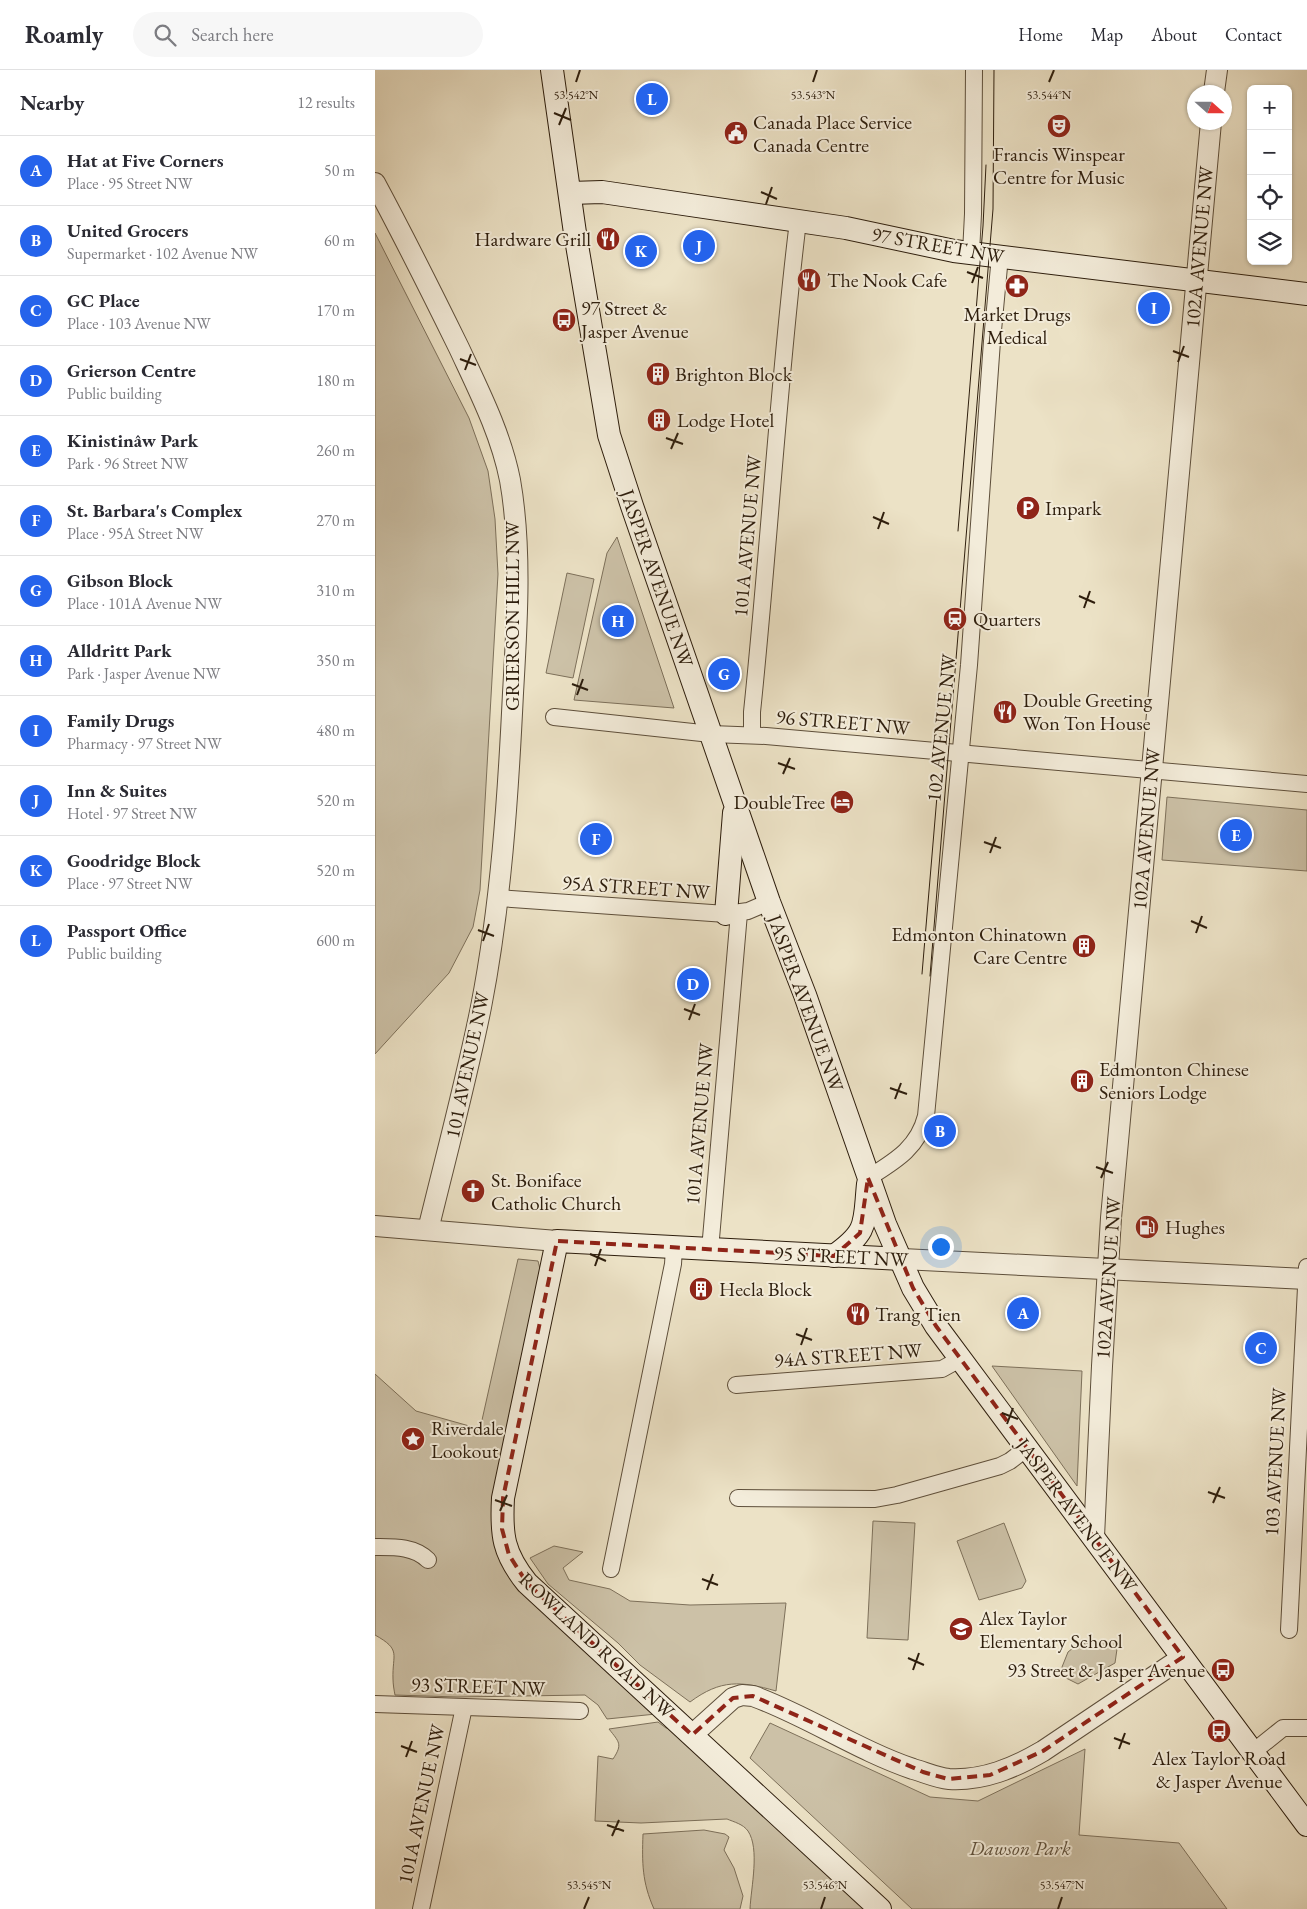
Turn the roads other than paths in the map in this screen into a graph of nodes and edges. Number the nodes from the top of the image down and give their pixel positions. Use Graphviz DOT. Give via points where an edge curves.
graph roads {
  1 [pos="552,70"];
  2 [pos="974,70"];
  3 [pos="1217,70"];
  4 [pos="1215,85"];
  5 [pos="1210,130"];
  6 [pos="375,183"];
  7 [pos="570,192"];
  8 [pos="798,221"];
  9 [pos="971,253"];
  10 [pos="1000,256"];
  11 [pos="1196,280"];
  12 [pos="1307,294"];
  13 [pos="554,717"];
  14 [pos="711,734"];
  15 [pos="753,735"];
  16 [pos="960,753"];
  17 [pos="1152,771"];
  18 [pos="1307,784"];
  19 [pos="734,800"];
  20 [pos="498,898"];
  21 [pos="769,902"];
  22 [pos="732,914"];
  23 [pos="869,1178"];
  24 [pos="375,1226"];
  25 [pos="428,1230"];
  26 [pos="557,1241"];
  27 [pos="674,1248"];
  28 [pos="710,1250"];
  29 [pos="834,1256"];
  30 [pos="902,1260"];
  31 [pos="1107,1270"];
  32 [pos="1307,1275"];
  33 [pos="960,1359"];
  34 [pos="736,1384"];
  35 [pos="1027,1448"];
  36 [pos="738,1498"];
  37 [pos="1094,1537"];
  38 [pos="375,1547"];
  39 [pos="428,1560"];
  40 [pos="611,1569"];
  41 [pos="1289,1630"];
  42 [pos="1183,1657"];
  43 [pos="375,1704"];
  44 [pos="464,1707"];
  45 [pos="580,1711"];
  46 [pos="1307,1728"];
  47 [pos="692,1735"];
  48 [pos="1253,1752"];
  49 [pos="1307,1825"];
  50 [pos="421,1909"];
  51 [pos="880,1909"];
  1 -- 7 [label="main road, JASPER AVENUE NW"];
  2 -- 9 [label="street"];
  3 -- 4 [label="street"];
  5 -- 11 [label="street, 102A AVENUE NW"];
  6 -- 20 [label="street, GRIERSON HILL NW" via="476,386 498,436 509,480 515,529 517,627"];
  7 -- 8 [label="main road, 97 STREET NW" via="602,192"];
  7 -- 14 [label="main road, JASPER AVENUE NW" via="609,435"];
  8 -- 9 [label="main road, 97 STREET NW"];
  8 -- 15 [label="street, 101A AVENUE NW" via="783,349"];
  9 -- 10 [label="main road, 97 STREET NW"];
  10 -- 11 [label="main road, 97 STREET NW"];
  10 -- 16 [label="street, 102 AVENUE NW"];
  11 -- 12 [label="main road, 97 STREET NW"];
  11 -- 17 [label="street, 102A AVENUE NW"];
  13 -- 14 [label="street, 96 STREET NW"];
  14 -- 15 [label="street, 96 STREET NW"];
  14 -- 19 [label="main road, JASPER AVENUE NW"];
  15 -- 16 [label="street, 96 STREET NW"];
  16 -- 17 [label="street, 96 STREET NW"];
  16 -- 23 [label="street, 102 AVENUE NW" via="926,1116 923,1129 911,1146"];
  17 -- 18 [label="street, 96 STREET NW"];
  17 -- 31 [label="street, 102A AVENUE NW"];
  19 -- 21 [label="main road, JASPER AVENUE NW"];
  19 -- 22 [label="main road"];
  20 -- 22 [label="street, 95A STREET NW"];
  20 -- 25 [label="street, 101 AVENUE NW" via="481,1007"];
  21 -- 22 [label="street, 95A STREET NW"];
  21 -- 23 [label="main road, JASPER AVENUE NW"];
  22 -- 28 [label="street, 101A AVENUE NW"];
  23 -- 29 [label="main road" via="865,1221 860,1233"];
  23 -- 30 [label="main road, JASPER AVENUE NW"];
  24 -- 25 [label="street, 95 STREET NW"];
  25 -- 26 [label="street, 95 STREET NW"];
  26 -- 27 [label="main road, 95 STREET NW"];
  26 -- 47 [label="main road, ROWLAND ROAD NW" via="503,1498 502,1529 509,1555 527,1582"];
  27 -- 28 [label="main road, 95 STREET NW"];
  27 -- 40 [label="street"];
  28 -- 29 [label="main road, 95 STREET NW"];
  29 -- 30 [label="main road, 95 STREET NW"];
  30 -- 31 [label="street, 95 STREET NW"];
  30 -- 33 [label="main road, JASPER AVENUE NW" via="913,1288 935,1326"];
  31 -- 32 [label="street, 95 STREET NW"];
  31 -- 37 [label="street, 102A AVENUE NW"];
  32 -- 41 [label="street, 103 AVENUE NW"];
  33 -- 34 [label="street, 94A STREET NW" via="942,1369"];
  33 -- 35 [label="main road, JASPER AVENUE NW"];
  35 -- 36 [label="street" via="1000,1466 875,1499"];
  35 -- 37 [label="main road, JASPER AVENUE NW"];
  37 -- 42 [label="main road, JASPER AVENUE NW"];
  38 -- 39 [label="street" via="399,1547 417,1552"];
  42 -- 47 [label="street" via="1043,1751 990,1775 948,1779 916,1770 753,1696 733,1698"];
  42 -- 48 [label="main road, JASPER AVENUE NW"];
  43 -- 44 [label="street, 93 STREET NW"];
  44 -- 45 [label="street, 93 STREET NW"];
  44 -- 50 [label="street, 101A AVENUE NW"];
  46 -- 48 [label="street" via="1283,1728"];
  47 -- 51 [label="main road, ROWLAND ROAD NW"];
  48 -- 49 [label="main road, JASPER AVENUE NW"];
}
